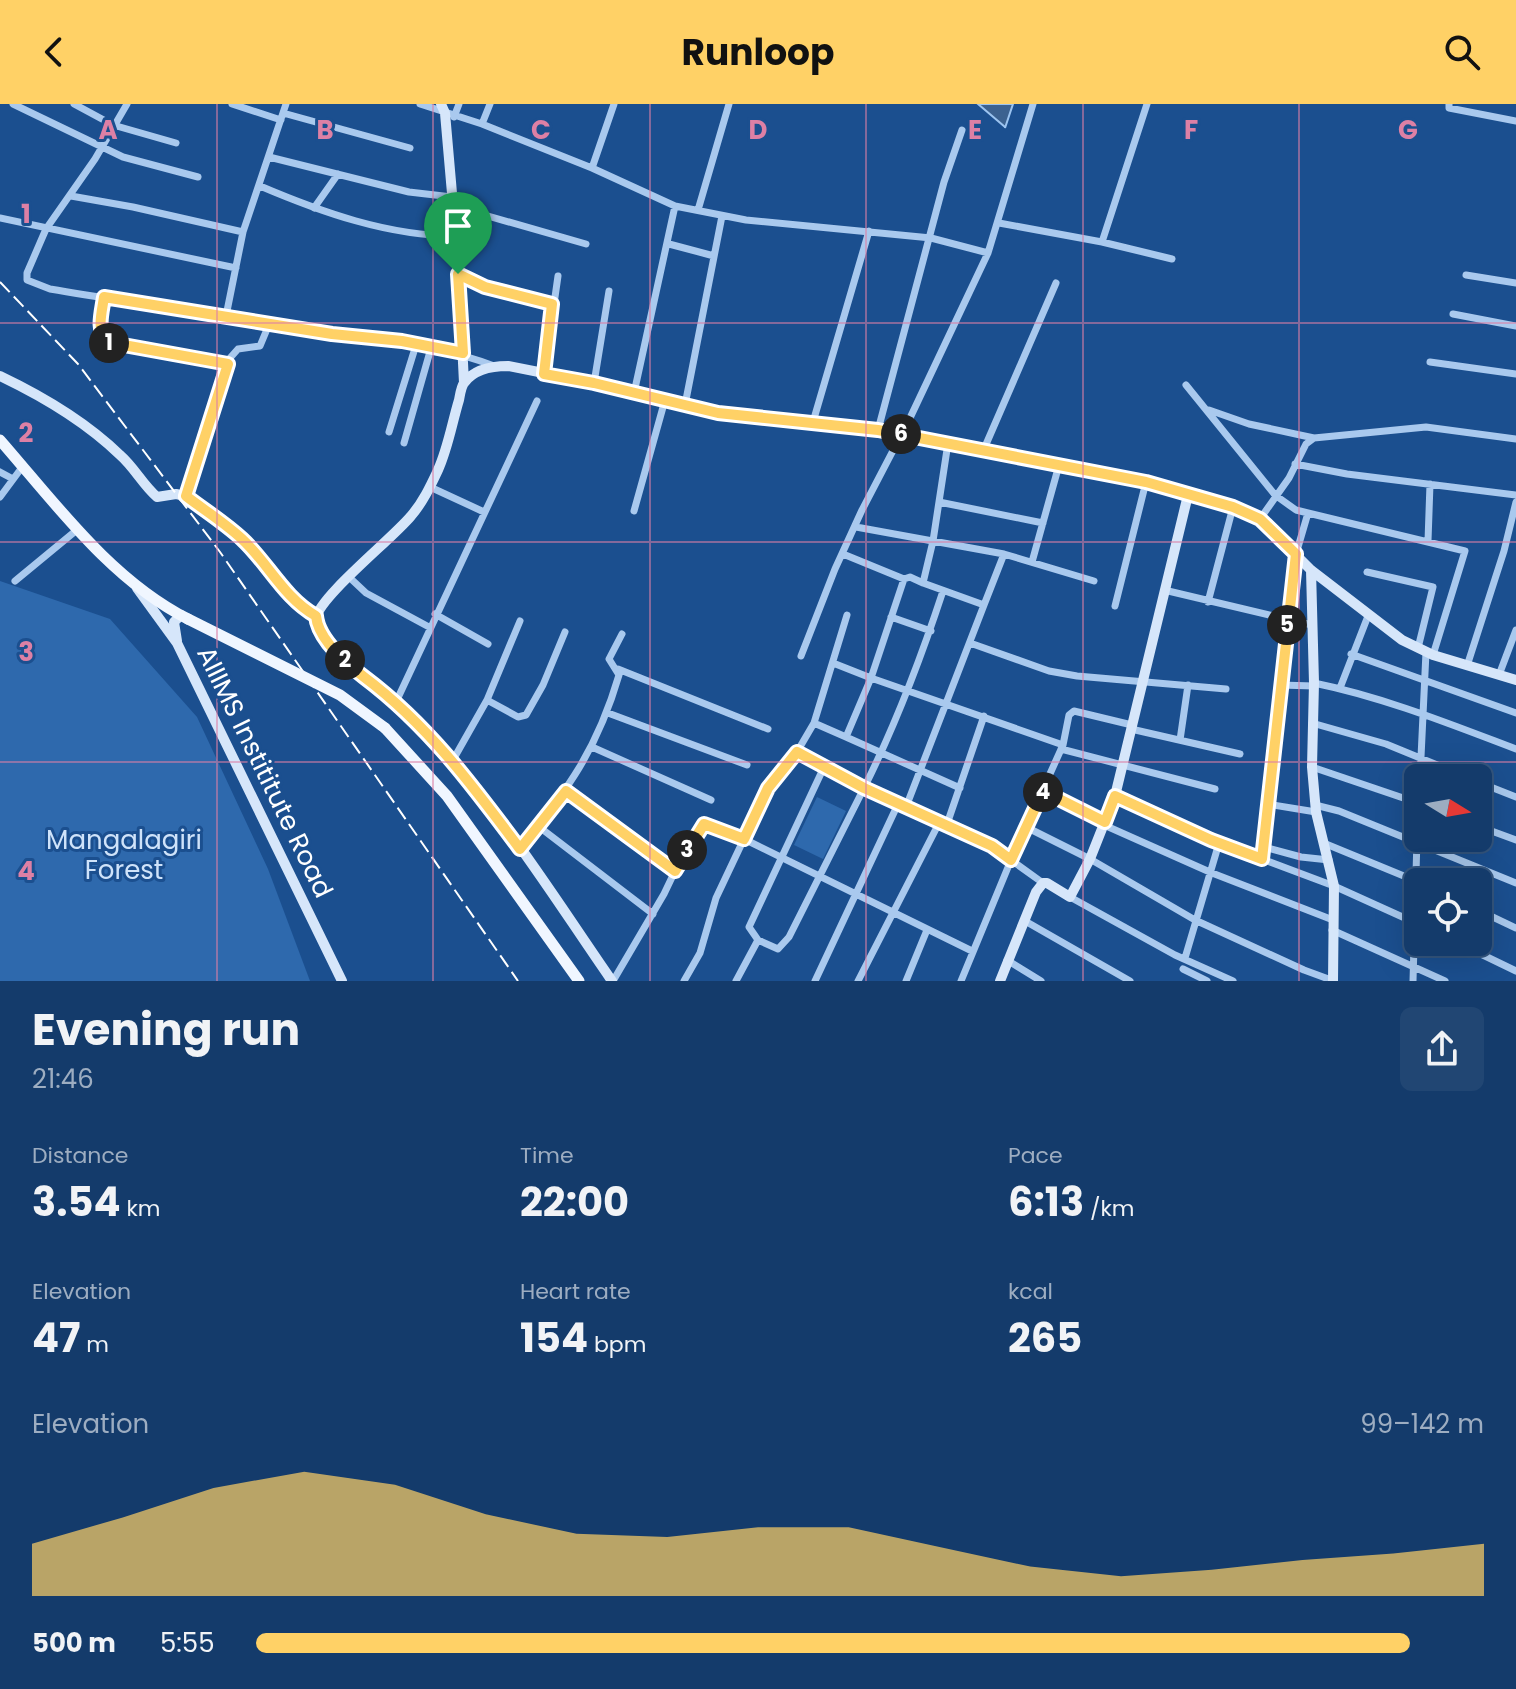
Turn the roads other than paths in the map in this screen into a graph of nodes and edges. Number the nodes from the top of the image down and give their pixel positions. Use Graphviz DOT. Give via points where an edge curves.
graph roads {
  1 [pos="13,104"];
  2 [pos="74,104"];
  3 [pos="127,104"];
  4 [pos="232,104"];
  5 [pos="286,104"];
  6 [pos="420,104"];
  7 [pos="459,104"];
  8 [pos="490,104"];
  9 [pos="614,104"];
  10 [pos="729,104"];
  11 [pos="1033,104"];
  12 [pos="1147,104"];
  13 [pos="1449,104"];
  14 [pos="447,111"];
  15 [pos="282,116"];
  16 [pos="1516,121"];
  17 [pos="482,124"];
  18 [pos="113,125"];
  19 [pos="962,130"];
  20 [pos="176,143"];
  21 [pos="100,147"];
  22 [pos="410,148"];
  23 [pos="269,157"];
  24 [pos="592,168"];
  25 [pos="338,174"];
  26 [pos="198,177"];
  27 [pos="260,186"];
  28 [pos="71,196"];
  29 [pos="453,201"];
  30 [pos="675,206"];
  31 [pos="314,208"];
  32 [pos="698,210"];
  33 [pos="722,216"];
  34 [pos="0,218"];
  35 [pos="999,223"];
  36 [pos="46,229"];
  37 [pos="869,231"];
  38 [pos="243,232"];
  39 [pos="456,236"];
  40 [pos="931,238"];
  41 [pos="1102,242"];
  42 [pos="586,244"];
  43 [pos="669,244"];
  44 [pos="988,253"];
  45 [pos="714,256"];
  46 [pos="1172,259"];
  47 [pos="236,268"];
  48 [pos="458,274"];
  49 [pos="1466,275"];
  50 [pos="558,276"];
  51 [pos="1056,283"];
  52 [pos="1516,283"];
  53 [pos="609,291"];
  54 [pos="104,297"];
  55 [pos="552,304"];
  56 [pos="1453,314"];
  57 [pos="226,316"];
  58 [pos="270,322"];
  59 [pos="1516,326"];
  60 [pos="416,345"];
  61 [pos="431,348"];
  62 [pos="463,353"];
  63 [pos="1430,362"];
  64 [pos="228,364"];
  65 [pos="494,366"];
  66 [pos="544,374"];
  67 [pos="1516,374"];
  68 [pos="0,376"];
  69 [pos="464,383"];
  70 [pos="594,383"];
  71 [pos="1186,385"];
  72 [pos="634,393"];
  73 [pos="665,400"];
  74 [pos="537,401"];
  75 [pos="685,405"];
  76 [pos="1207,410"];
  77 [pos="813,422"];
  78 [pos="878,430"];
  79 [pos="389,432"];
  80 [pos="901,434"];
  81 [pos="1314,438"];
  82 [pos="1516,439"];
  83 [pos="0,440"];
  84 [pos="404,443"];
  85 [pos="948,443"];
  86 [pos="984,449"];
  87 [pos="1295,464"];
  88 [pos="1059,465"];
  89 [pos="23,466"];
  90 [pos="0,472"];
  91 [pos="13,479"];
  92 [pos="1146,482"];
  93 [pos="1430,484"];
  94 [pos="430,487"];
  95 [pos="1188,495"];
  96 [pos="1275,495"];
  97 [pos="1516,495"];
  98 [pos="186,496"];
  99 [pos="0,497"];
  100 [pos="939,502"];
  101 [pos="1516,502"];
  102 [pos="1233,507"];
  103 [pos="634,511"];
  104 [pos="484,512"];
  105 [pos="1308,513"];
  106 [pos="1260,519"];
  107 [pos="1043,523"];
  108 [pos="856,527"];
  109 [pos="78,529"];
  110 [pos="933,541"];
  111 [pos="1428,541"];
  112 [pos="843,554"];
  113 [pos="1004,554"];
  114 [pos="1296,554"];
  115 [pos="1032,562"];
  116 [pos="1311,570"];
  117 [pos="1367,572"];
  118 [pos="349,577"];
  119 [pos="904,579"];
  120 [pos="15,581"];
  121 [pos="1094,581"];
  122 [pos="923,583"];
  123 [pos="137,588"];
  124 [pos="1164,590"];
  125 [pos="943,591"];
  126 [pos="1208,602"];
  127 [pos="984,605"];
  128 [pos="1115,606"];
  129 [pos="435,614"];
  130 [pos="847,615"];
  131 [pos="316,616"];
  132 [pos="1368,616"];
  133 [pos="184,617"];
  134 [pos="891,617"];
  135 [pos="1287,620"];
  136 [pos="520,621"];
  137 [pos="1312,625"];
  138 [pos="429,627"];
  139 [pos="1516,630"];
  140 [pos="931,631"];
  141 [pos="565,632"];
  142 [pos="622,634"];
  143 [pos="177,643"];
  144 [pos="970,643"];
  145 [pos="488,644"];
  146 [pos="1426,651"];
  147 [pos="1351,654"];
  148 [pos="801,656"];
  149 [pos="833,663"];
  150 [pos="1467,666"];
  151 [pos="617,669"];
  152 [pos="1499,675"];
  153 [pos="871,678"];
  154 [pos="1426,679"];
  155 [pos="1516,680"];
  156 [pos="1143,683"];
  157 [pos="1188,685"];
  158 [pos="1280,685"];
  159 [pos="1314,685"];
  160 [pos="1340,688"];
  161 [pos="1226,689"];
  162 [pos="907,692"];
  163 [pos="487,700"];
  164 [pos="396,702"];
  165 [pos="947,705"];
  166 [pos="608,713"];
  167 [pos="1516,713"];
  168 [pos="984,716"];
  169 [pos="1425,716"];
  170 [pos="814,723"];
  171 [pos="1312,723"];
  172 [pos="1132,727"];
  173 [pos="768,729"];
  174 [pos="846,737"];
  175 [pos="1180,740"];
  176 [pos="592,747"];
  177 [pos="1062,747"];
  178 [pos="1516,749"];
  179 [pos="797,752"];
  180 [pos="882,752"];
  181 [pos="1240,754"];
  182 [pos="1422,759"];
  183 [pos="453,760"];
  184 [pos="1421,764"];
  185 [pos="1434,764"];
  186 [pos="747,765"];
  187 [pos="1123,766"];
  188 [pos="824,767"];
  189 [pos="1312,767"];
  190 [pos="921,770"];
  191 [pos="864,788"];
  192 [pos="960,788"];
  193 [pos="1492,788"];
  194 [pos="1215,789"];
  195 [pos="566,791"];
  196 [pos="1043,791"];
  197 [pos="1115,796"];
  198 [pos="1404,797"];
  199 [pos="1516,797"];
  200 [pos="711,800"];
  201 [pos="1267,804"];
  202 [pos="902,805"];
  203 [pos="1316,808"];
  204 [pos="1104,823"];
  205 [pos="943,825"];
  206 [pos="538,826"];
  207 [pos="1026,827"];
  208 [pos="1492,831"];
  209 [pos="1404,836"];
  210 [pos="744,839"];
  211 [pos="1516,840"];
  212 [pos="1219,843"];
  213 [pos="1326,844"];
  214 [pos="1264,847"];
  215 [pos="520,849"];
  216 [pos="1442,852"];
  217 [pos="782,859"];
  218 [pos="1090,859"];
  219 [pos="1262,859"];
  220 [pos="1011,860"];
  221 [pos="1329,860"];
  222 [pos="675,871"];
  223 [pos="1212,873"];
  224 [pos="1404,876"];
  225 [pos="818,877"];
  226 [pos="1043,883"];
  227 [pos="1516,883"];
  228 [pos="1334,886"];
  229 [pos="856,893"];
  230 [pos="1070,897"];
  231 [pos="893,913"];
  232 [pos="653,914"];
  233 [pos="1404,917"];
  234 [pos="1492,917"];
  235 [pos="1195,920"];
  236 [pos="1025,921"];
  237 [pos="1333,925"];
  238 [pos="1516,928"];
  239 [pos="927,930"];
  240 [pos="758,940"];
  241 [pos="972,951"];
  242 [pos="1414,956"];
  243 [pos="1485,956"];
  244 [pos="1185,958"];
  245 [pos="1007,960"];
  246 [pos="1413,965"];
  247 [pos="1183,969"];
  248 [pos="1516,971"];
  249 [pos="342,981"];
  250 [pos="579,981"];
  251 [pos="613,981"];
  252 [pos="684,981"];
  253 [pos="736,981"];
  254 [pos="815,981"];
  255 [pos="858,981"];
  256 [pos="906,981"];
  257 [pos="961,981"];
  258 [pos="1000,981"];
  259 [pos="1041,981"];
  260 [pos="1130,981"];
  261 [pos="1207,981"];
  262 [pos="1233,981"];
  263 [pos="1334,981"];
  264 [pos="1413,981"];
  265 [pos="1445,981"];
  1 -- 21 [label="street"];
  2 -- 18 [label="street"];
  3 -- 18 [label="street"];
  4 -- 15 [label="street"];
  5 -- 15 [label="street"];
  6 -- 14 [label="street"];
  7 -- 14 [label="street"];
  8 -- 17 [label="street"];
  9 -- 24 [label="street"];
  10 -- 32 [label="street"];
  11 -- 35 [label="street"];
  12 -- 41 [label="street"];
  13 -- 16 [label="street"];
  14 -- 17 [label="street"];
  14 -- 29 [label="street"];
  15 -- 22 [label="street"];
  15 -- 23 [label="street"];
  17 -- 24 [label="street"];
  18 -- 20 [label="street"];
  18 -- 21 [label="street"];
  19 -- 40 [label="street"];
  21 -- 26 [label="street"];
  21 -- 28 [label="street"];
  23 -- 25 [label="street"];
  23 -- 27 [label="street"];
  24 -- 30 [label="street"];
  25 -- 29 [label="street"];
  25 -- 31 [label="street"];
  27 -- 31 [label="street"];
  27 -- 38 [label="street"];
  28 -- 36 [label="street"];
  28 -- 38 [label="street"];
  29 -- 39 [label="street"];
  29 -- 42 [label="street"];
  30 -- 32 [label="street"];
  30 -- 43 [label="street"];
  31 -- 39 [label="street" via="409,233"];
  32 -- 33 [label="street"];
  33 -- 37 [label="street"];
  33 -- 45 [label="street"];
  34 -- 36 [label="street"];
  35 -- 41 [label="street"];
  35 -- 44 [label="street"];
  36 -- 47 [label="street"];
  36 -- 54 [label="street" via="27,280"];
  37 -- 40 [label="street"];
  37 -- 77 [label="street"];
  38 -- 47 [label="street"];
  39 -- 48 [label="street"];
  40 -- 44 [label="street"];
  40 -- 78 [label="street"];
  41 -- 46 [label="street"];
  43 -- 45 [label="street"];
  43 -- 72 [label="street"];
  44 -- 80 [label="street"];
  45 -- 75 [label="street"];
  47 -- 57 [label="street"];
  48 -- 55 [label="street" via="485,287"];
  48 -- 62 [label="street"];
  49 -- 52 [label="street"];
  50 -- 55 [label="street"];
  51 -- 86 [label="street"];
  53 -- 70 [label="street"];
  54 -- 57 [label="street"];
  54 -- 64 [label="street" via="100,326 107,342"];
  55 -- 66 [label="street"];
  56 -- 59 [label="street"];
  57 -- 58 [label="street"];
  58 -- 60 [label="street"];
  58 -- 64 [label="street" via="260,346 238,349"];
  60 -- 61 [label="street"];
  60 -- 79 [label="street"];
  61 -- 62 [label="street"];
  61 -- 84 [label="street"];
  62 -- 65 [label="street"];
  62 -- 69 [label="street"];
  63 -- 67 [label="street"];
  64 -- 98 [label="street"];
  65 -- 66 [label="street"];
  65 -- 69 [label="street"];
  66 -- 70 [label="street"];
  68 -- 98 [label="street" via="31,390 101,438 157,497"];
  69 -- 94 [label="street"];
  70 -- 72 [label="street"];
  71 -- 76 [label="street"];
  72 -- 73 [label="street"];
  73 -- 75 [label="street"];
  73 -- 103 [label="street"];
  74 -- 104 [label="street"];
  75 -- 77 [label="street"];
  76 -- 81 [label="street"];
  76 -- 96 [label="street"];
  77 -- 78 [label="street"];
  78 -- 80 [label="street"];
  80 -- 85 [label="street"];
  80 -- 108 [label="street"];
  81 -- 82 [label="street" via="1426,427"];
  81 -- 87 [label="street"];
  83 -- 89 [label="main road"];
  85 -- 86 [label="street"];
  85 -- 100 [label="street"];
  86 -- 88 [label="street"];
  87 -- 93 [label="street"];
  87 -- 96 [label="street"];
  88 -- 92 [label="street"];
  88 -- 107 [label="street"];
  89 -- 91 [label="street"];
  89 -- 109 [label="main road"];
  90 -- 91 [label="street"];
  91 -- 99 [label="street"];
  92 -- 95 [label="street"];
  92 -- 128 [label="street"];
  93 -- 97 [label="street"];
  93 -- 111 [label="street"];
  94 -- 104 [label="street"];
  94 -- 118 [label="street" via="410,518"];
  95 -- 102 [label="street"];
  95 -- 124 [label="street"];
  96 -- 105 [label="street"];
  96 -- 106 [label="street"];
  98 -- 131 [label="street" via="242,539 289,594"];
  100 -- 107 [label="street"];
  100 -- 110 [label="street"];
  101 -- 150 [label="street"];
  102 -- 106 [label="street"];
  102 -- 126 [label="street"];
  104 -- 129 [label="street"];
  105 -- 111 [label="street"];
  105 -- 114 [label="street"];
  106 -- 114 [label="street"];
  107 -- 115 [label="street"];
  108 -- 110 [label="street"];
  108 -- 112 [label="street"];
  109 -- 120 [label="street"];
  109 -- 123 [label="main road"];
  110 -- 113 [label="street"];
  110 -- 122 [label="street"];
  111 -- 146 [label="street" via="1465,552"];
  112 -- 119 [label="street"];
  112 -- 148 [label="street"];
  113 -- 115 [label="street"];
  113 -- 127 [label="street"];
  114 -- 116 [label="street"];
  114 -- 135 [label="street"];
  115 -- 121 [label="street"];
  116 -- 132 [label="street"];
  116 -- 137 [label="street"];
  117 -- 146 [label="street" via="1433,587"];
  118 -- 131 [label="street"];
  118 -- 138 [label="street" via="366,593"];
  119 -- 122 [label="street"];
  119 -- 134 [label="street"];
  122 -- 125 [label="street"];
  123 -- 133 [label="main road"];
  123 -- 143 [label="street, AIIIMS Instititute Road"];
  124 -- 126 [label="street"];
  124 -- 156 [label="street"];
  125 -- 127 [label="street"];
  125 -- 140 [label="street"];
  126 -- 135 [label="street"];
  127 -- 144 [label="street"];
  129 -- 138 [label="street"];
  129 -- 145 [label="street"];
  130 -- 149 [label="street"];
  131 -- 164 [label="street" via="320,630 352,668"];
  132 -- 146 [label="street"];
  132 -- 147 [label="street"];
  133 -- 143 [label="street" via="174,622"];
  133 -- 250 [label="main road, bridge" via="340,695 385,728 447,796"];
  134 -- 140 [label="street"];
  134 -- 153 [label="street"];
  135 -- 137 [label="street"];
  135 -- 158 [label="street"];
  136 -- 163 [label="street"];
  137 -- 159 [label="street"];
  138 -- 164 [label="street"];
  139 -- 152 [label="street"];
  140 -- 162 [label="street"];
  141 -- 163 [label="street" via="526,715 518,717"];
  142 -- 151 [label="street" via="609,659"];
  143 -- 249 [label="street, AIIIMS Instititute Road"];
  144 -- 156 [label="street" via="1049,671"];
  144 -- 165 [label="street"];
  146 -- 150 [label="street"];
  146 -- 154 [label="street"];
  147 -- 154 [label="street"];
  147 -- 160 [label="street"];
  149 -- 153 [label="street"];
  149 -- 170 [label="street"];
  150 -- 152 [label="street"];
  151 -- 166 [label="street"];
  151 -- 173 [label="street"];
  152 -- 155 [label="street"];
  153 -- 162 [label="street"];
  153 -- 174 [label="street"];
  154 -- 167 [label="street"];
  154 -- 169 [label="street"];
  156 -- 157 [label="street"];
  156 -- 172 [label="street"];
  157 -- 161 [label="street"];
  157 -- 175 [label="street"];
  158 -- 159 [label="street"];
  158 -- 201 [label="street"];
  159 -- 160 [label="street"];
  159 -- 171 [label="street"];
  160 -- 169 [label="street"];
  162 -- 165 [label="street"];
  162 -- 180 [label="street"];
  163 -- 183 [label="street"];
  164 -- 183 [label="street"];
  165 -- 168 [label="street"];
  165 -- 190 [label="street"];
  166 -- 176 [label="street"];
  166 -- 186 [label="street"];
  168 -- 177 [label="street"];
  168 -- 192 [label="street"];
  169 -- 178 [label="street"];
  169 -- 182 [label="street"];
  170 -- 174 [label="street"];
  170 -- 179 [label="street"];
  171 -- 182 [label="street"];
  171 -- 189 [label="street"];
  172 -- 175 [label="street"];
  172 -- 177 [label="street" via="1073,711"];
  172 -- 187 [label="street"];
  174 -- 180 [label="street"];
  175 -- 181 [label="street"];
  176 -- 195 [label="street"];
  176 -- 200 [label="street"];
  177 -- 187 [label="street"];
  177 -- 196 [label="street"];
  179 -- 188 [label="street"];
  179 -- 210 [label="street" via="768,788"];
  180 -- 190 [label="street"];
  180 -- 191 [label="street"];
  182 -- 184 [label="street"];
  182 -- 185 [label="street"];
  183 -- 215 [label="street"];
  187 -- 194 [label="street"];
  187 -- 197 [label="street"];
  188 -- 191 [label="street"];
  188 -- 217 [label="street"];
  189 -- 198 [label="street"];
  189 -- 203 [label="street"];
  190 -- 192 [label="street"];
  190 -- 202 [label="street"];
  191 -- 202 [label="street"];
  191 -- 225 [label="street"];
  192 -- 205 [label="street"];
  193 -- 199 [label="street"];
  195 -- 206 [label="street"];
  195 -- 222 [label="street"];
  196 -- 204 [label="street"];
  196 -- 207 [label="street"];
  197 -- 204 [label="street"];
  197 -- 212 [label="street"];
  201 -- 203 [label="street"];
  201 -- 214 [label="street"];
  202 -- 205 [label="street"];
  202 -- 229 [label="street"];
  203 -- 209 [label="street" via="1339,811"];
  203 -- 213 [label="street"];
  204 -- 218 [label="street"];
  204 -- 223 [label="street"];
  205 -- 220 [label="street"];
  205 -- 231 [label="street"];
  206 -- 215 [label="street"];
  206 -- 232 [label="street"];
  207 -- 218 [label="street"];
  207 -- 220 [label="street"];
  208 -- 211 [label="street"];
  210 -- 217 [label="street"];
  210 -- 222 [label="street" via="704,824"];
  210 -- 252 [label="street"];
  212 -- 219 [label="street"];
  212 -- 223 [label="street"];
  213 -- 221 [label="street"];
  213 -- 224 [label="street"];
  214 -- 219 [label="street"];
  214 -- 221 [label="street"];
  215 -- 251 [label="street"];
  216 -- 227 [label="street"];
  217 -- 225 [label="street"];
  217 -- 240 [label="street" via="749,927"];
  218 -- 230 [label="street"];
  218 -- 235 [label="street"];
  219 -- 228 [label="street"];
  220 -- 226 [label="street"];
  220 -- 241 [label="street"];
  221 -- 228 [label="street"];
  222 -- 232 [label="street"];
  223 -- 235 [label="street"];
  223 -- 237 [label="street"];
  225 -- 229 [label="street"];
  225 -- 240 [label="street" via="778,949"];
  226 -- 230 [label="street"];
  226 -- 236 [label="street"];
  228 -- 233 [label="street"];
  228 -- 237 [label="street"];
  229 -- 231 [label="street"];
  229 -- 254 [label="street"];
  230 -- 244 [label="street"];
  231 -- 239 [label="street"];
  231 -- 255 [label="street"];
  232 -- 251 [label="street"];
  234 -- 238 [label="street"];
  235 -- 244 [label="street"];
  235 -- 263 [label="street"];
  236 -- 245 [label="street"];
  236 -- 260 [label="street"];
  237 -- 246 [label="street"];
  237 -- 263 [label="street"];
  239 -- 241 [label="street"];
  239 -- 256 [label="street"];
  240 -- 253 [label="street"];
  241 -- 257 [label="street"];
  242 -- 246 [label="street"];
  243 -- 248 [label="street"];
  244 -- 262 [label="street"];
  245 -- 258 [label="street"];
  245 -- 259 [label="street"];
  246 -- 264 [label="street"];
  246 -- 265 [label="street"];
  247 -- 261 [label="street"];
}
